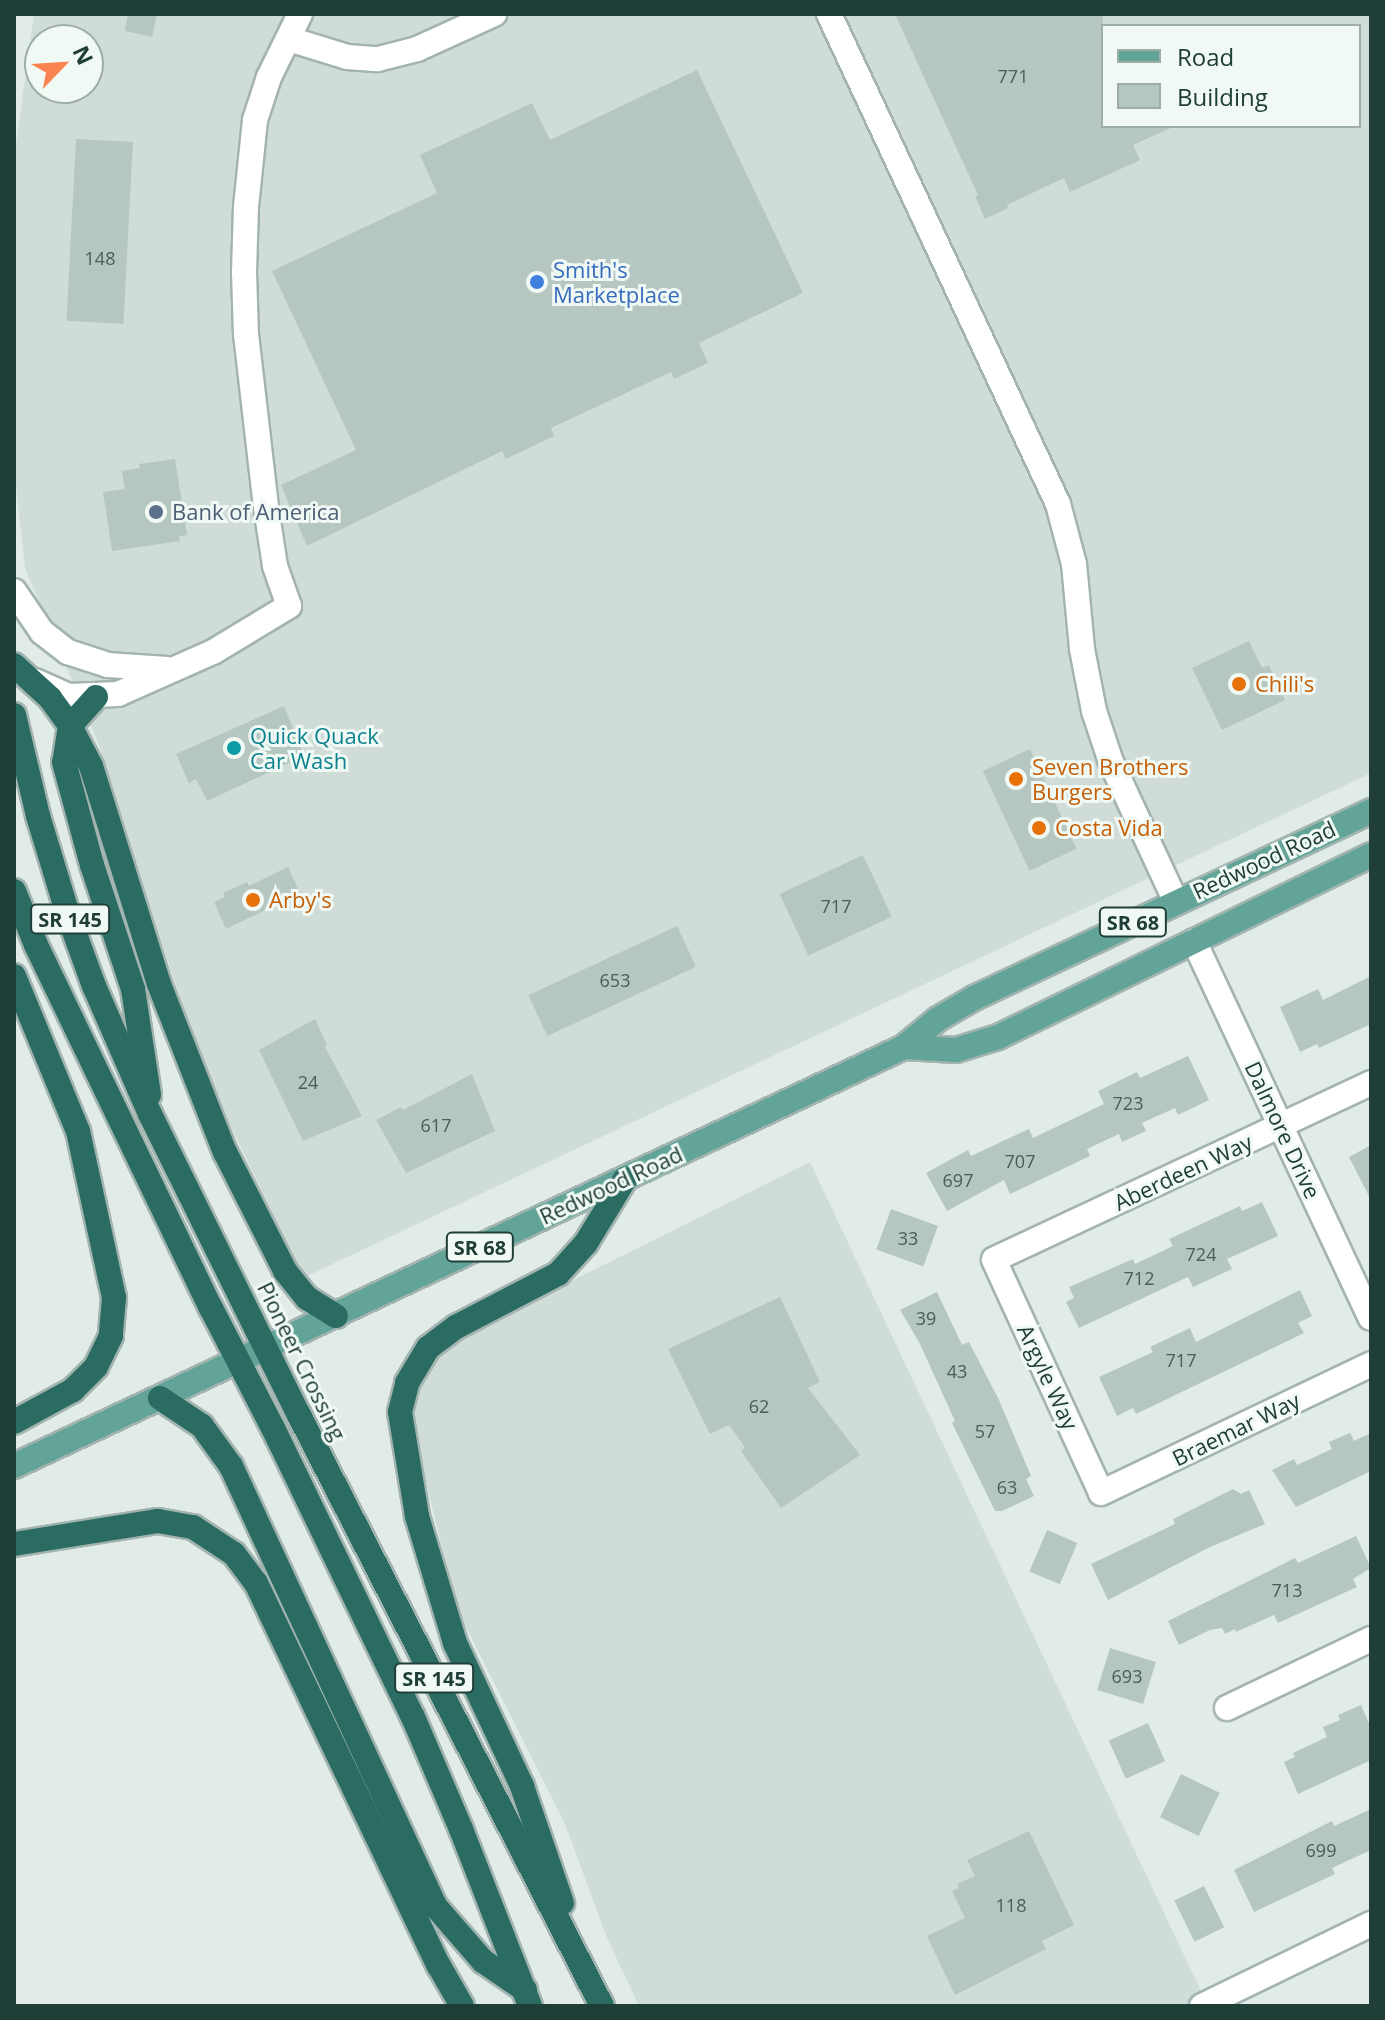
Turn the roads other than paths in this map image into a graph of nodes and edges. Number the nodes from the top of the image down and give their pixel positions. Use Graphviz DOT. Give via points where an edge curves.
graph roads {
  1 [pos="300,14"];
  2 [pos="494,14"];
  3 [pos="829,14"];
  4 [pos="289,39"];
  5 [pos="14,591"];
  6 [pos="173,668"];
  7 [pos="24,672"];
  8 [pos="96,697"];
  9 [pos="14,715"];
  10 [pos="70,726"];
  11 [pos="1371,811"];
  12 [pos="1371,855"];
  13 [pos="14,891"];
  14 [pos="1176,902"];
  15 [pos="1194,941"];
  16 [pos="14,976"];
  17 [pos="904,1047"];
  18 [pos="1371,1083"];
  19 [pos="150,1114"];
  20 [pos="1281,1126"];
  21 [pos="625,1179"];
  22 [pos="994,1260"];
  23 [pos="336,1316"];
  24 [pos="1371,1318"];
  25 [pos="267,1349"];
  26 [pos="239,1362"];
  27 [pos="1371,1364"];
  28 [pos="160,1398"];
  29 [pos="14,1422"];
  30 [pos="14,1466"];
  31 [pos="1101,1493"];
  32 [pos="14,1544"];
  33 [pos="1371,1639"];
  34 [pos="1227,1708"];
  35 [pos="1371,1924"];
  36 [pos="573,1948"];
  37 [pos="526,1996"];
  38 [pos="462,2006"];
  39 [pos="544,2006"];
  40 [pos="602,2006"];
  41 [pos="1202,2006"];
  1 -- 4 [label="street"];
  2 -- 4 [label="street" via="417,49 378,59 347,57"];
  3 -- 14 [label="street" via="1058,504 1074,564 1094,711 1111,762"];
  4 -- 6 [label="street" via="255,120 244,273 266,507 275,566 289,606 213,652"];
  5 -- 6 [label="street" via="42,632 68,652 108,665"];
  6 -- 8 [label="street" via="134,689"];
  7 -- 8 [label="street" via="68,696"];
  7 -- 10 [label="highway"];
  8 -- 10 [label="highway"];
  9 -- 19 [label="highway, Pioneer Crossing / SR 145" via="68,915"];
  10 -- 19 [label="highway" via="64,748 66,776 133,989 146,1054"];
  10 -- 23 [label="highway" via="95,778 159,984 225,1152 285,1271 307,1298"];
  11 -- 14 [label="main road, Redwood Road / SR 68"];
  12 -- 15 [label="main road, Redwood Road / SR 68"];
  13 -- 26 [label="highway, SR 145"];
  14 -- 17 [label="main road, Redwood Road / SR 68" via="965,1002"];
  15 -- 17 [label="main road, Redwood Road / SR 68" via="978,1045 939,1051"];
  15 -- 20 [label="street, Dalmore Drive"];
  16 -- 29 [label="highway" via="78,1131 114,1298 111,1336 96,1367 73,1390"];
  17 -- 21 [label="main road, Redwood Road / SR 68"];
  18 -- 20 [label="street, Aberdeen Way"];
  19 -- 25 [label="highway, Pioneer Crossing / SR 145"];
  20 -- 22 [label="street, Aberdeen Way"];
  20 -- 24 [label="street, Dalmore Drive"];
  21 -- 23 [label="main road, Redwood Road / SR 68"];
  21 -- 36 [label="highway" via="586,1243 558,1274 456,1327 428,1348 407,1383 400,1412 417,1516 437,1589 455,1643 537,1822"];
  22 -- 31 [label="street, Argyle Way"];
  23 -- 25 [label="main road, Redwood Road / SR 68"];
  25 -- 26 [label="main road, Redwood Road / SR 68"];
  25 -- 36 [label="highway, Pioneer Crossing / SR 145"];
  26 -- 28 [label="main road, Redwood Road / SR 68"];
  26 -- 37 [label="highway, SR 145" via="434,1763"];
  27 -- 31 [label="street, Braemar Way"];
  28 -- 30 [label="main road, Redwood Road / SR 68"];
  28 -- 37 [label="highway" via="202,1426 231,1466 436,1907 463,1943"];
  32 -- 38 [label="highway" via="158,1521 193,1527 234,1554 256,1583"];
  33 -- 34 [label="street"];
  35 -- 41 [label="street"];
  36 -- 40 [label="highway, Pioneer Crossing / SR 145"];
  37 -- 39 [label="highway"];
}
